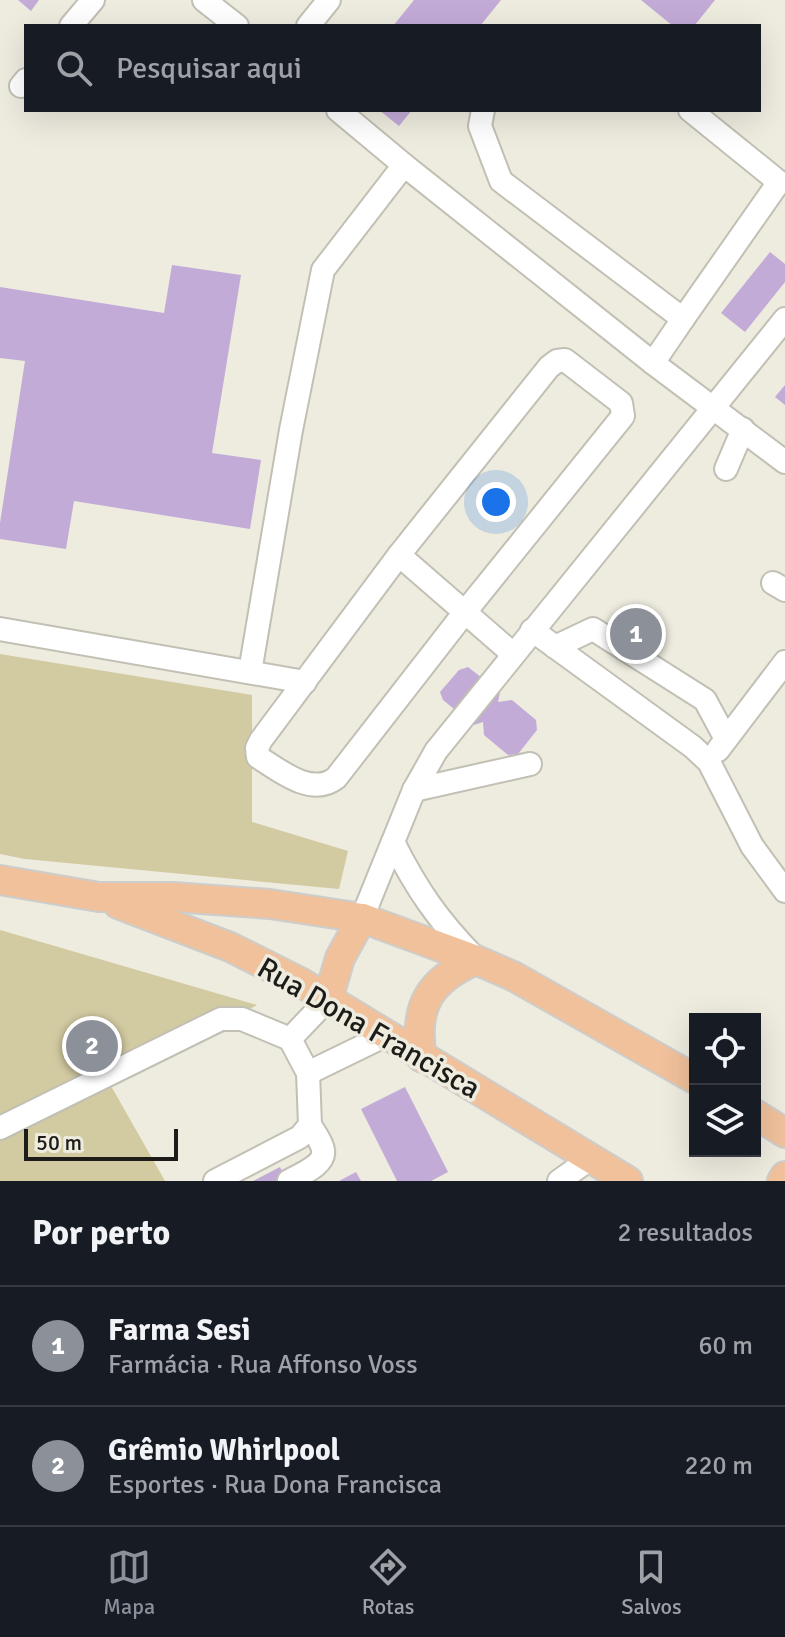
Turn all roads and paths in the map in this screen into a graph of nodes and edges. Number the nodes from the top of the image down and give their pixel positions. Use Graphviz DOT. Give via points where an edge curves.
graph roads {
  1 [pos="93,0"];
  2 [pos="204,0"];
  3 [pos="329,0"];
  4 [pos="73,24"];
  5 [pos="234,24"];
  6 [pos="310,24"];
  7 [pos="340,112"];
  8 [pos="483,112"];
  9 [pos="692,112"];
  10 [pos="404,165"];
  11 [pos="683,319"];
  12 [pos="785,319"];
  13 [pos="653,363"];
  14 [pos="713,407"];
  15 [pos="743,429"];
  16 [pos="785,462"];
  17 [pos="726,469"];
  18 [pos="399,555"];
  19 [pos="465,612"];
  20 [pos="0,629"];
  21 [pos="532,630"];
  22 [pos="555,647"];
  23 [pos="513,654"];
  24 [pos="785,662"];
  25 [pos="250,672"];
  26 [pos="305,682"];
  27 [pos="726,739"];
  28 [pos="709,762"];
  29 [pos="530,764"];
  30 [pos="414,790"];
  31 [pos="393,842"];
  32 [pos="0,880"];
  33 [pos="785,891"];
  34 [pos="99,897"];
  35 [pos="362,918"];
  36 [pos="476,960"];
  37 [pos="328,999"];
  38 [pos="386,1035"];
  39 [pos="290,1039"];
  40 [pos="422,1058"];
  41 [pos="308,1073"];
  42 [pos="689,1076"];
  43 [pos="761,1118"];
  44 [pos="310,1125"];
  45 [pos="0,1128"];
  46 [pos="785,1133"];
  47 [pos="590,1159"];
  48 [pos="215,1181"];
  49 [pos="289,1181"];
  50 [pos="559,1181"];
  51 [pos="628,1181"];
  1 -- 4 [label="street"];
  2 -- 5 [label="street"];
  3 -- 6 [label="street"];
  7 -- 10 [label="street"];
  8 -- 11 [label="street" via="480,126 501,181"];
  9 -- 11 [label="street" via="779,182"];
  10 -- 13 [label="street"];
  10 -- 25 [label="street" via="323,270"];
  11 -- 13 [label="street"];
  12 -- 14 [label="street"];
  13 -- 14 [label="street"];
  14 -- 15 [label="street"];
  14 -- 21 [label="street"];
  15 -- 16 [label="street"];
  15 -- 17 [label="street"];
  18 -- 19 [label="street"];
  18 -- 19 [label="street" via="557,361 565,360 621,403 623,416"];
  18 -- 26 [label="street"];
  19 -- 23 [label="street"];
  19 -- 26 [label="street" via="336,778 317,787 258,757 261,740"];
  20 -- 25 [label="street"];
  21 -- 22 [label="street"];
  21 -- 23 [label="street"];
  22 -- 27 [label="street" via="593,629 705,700"];
  22 -- 28 [label="street"];
  23 -- 30 [label="street" via="436,751"];
  24 -- 27 [label="street"];
  25 -- 26 [label="street"];
  27 -- 28 [label="street"];
  28 -- 33 [label="street" via="752,846"];
  29 -- 30 [label="street"];
  30 -- 31 [label="street"];
  31 -- 35 [label="street"];
  31 -- 36 [label="street" via="415,886"];
  32 -- 34 [label="main road, Rua Dona Francisca"];
  34 -- 35 [label="main road, Rua Dona Francisca" via="270,904"];
  34 -- 37 [label="main road, Rua Dona Francisca" via="230,947"];
  35 -- 36 [label="main road, Rua Dona Francisca"];
  35 -- 37 [label="main road" via="340,958"];
  36 -- 40 [label="main road" via="453,970 434,987 422,1009"];
  36 -- 42 [label="main road, Rua Dona Francisca" via="545,992"];
  37 -- 38 [label="main road, Rua Dona Francisca"];
  37 -- 39 [label="street"];
  38 -- 40 [label="main road, Rua Dona Francisca"];
  38 -- 41 [label="street"];
  39 -- 41 [label="street"];
  39 -- 45 [label="street" via="242,1019 221,1019"];
  40 -- 47 [label="main road, Rua Dona Francisca"];
  41 -- 44 [label="street"];
  43 -- 46 [label="main road"];
  44 -- 48 [label="street" via="300,1137"];
  44 -- 49 [label="street" via="322,1158"];
  47 -- 50 [label="street"];
  47 -- 51 [label="main road, Rua Dona Francisca"];
}
